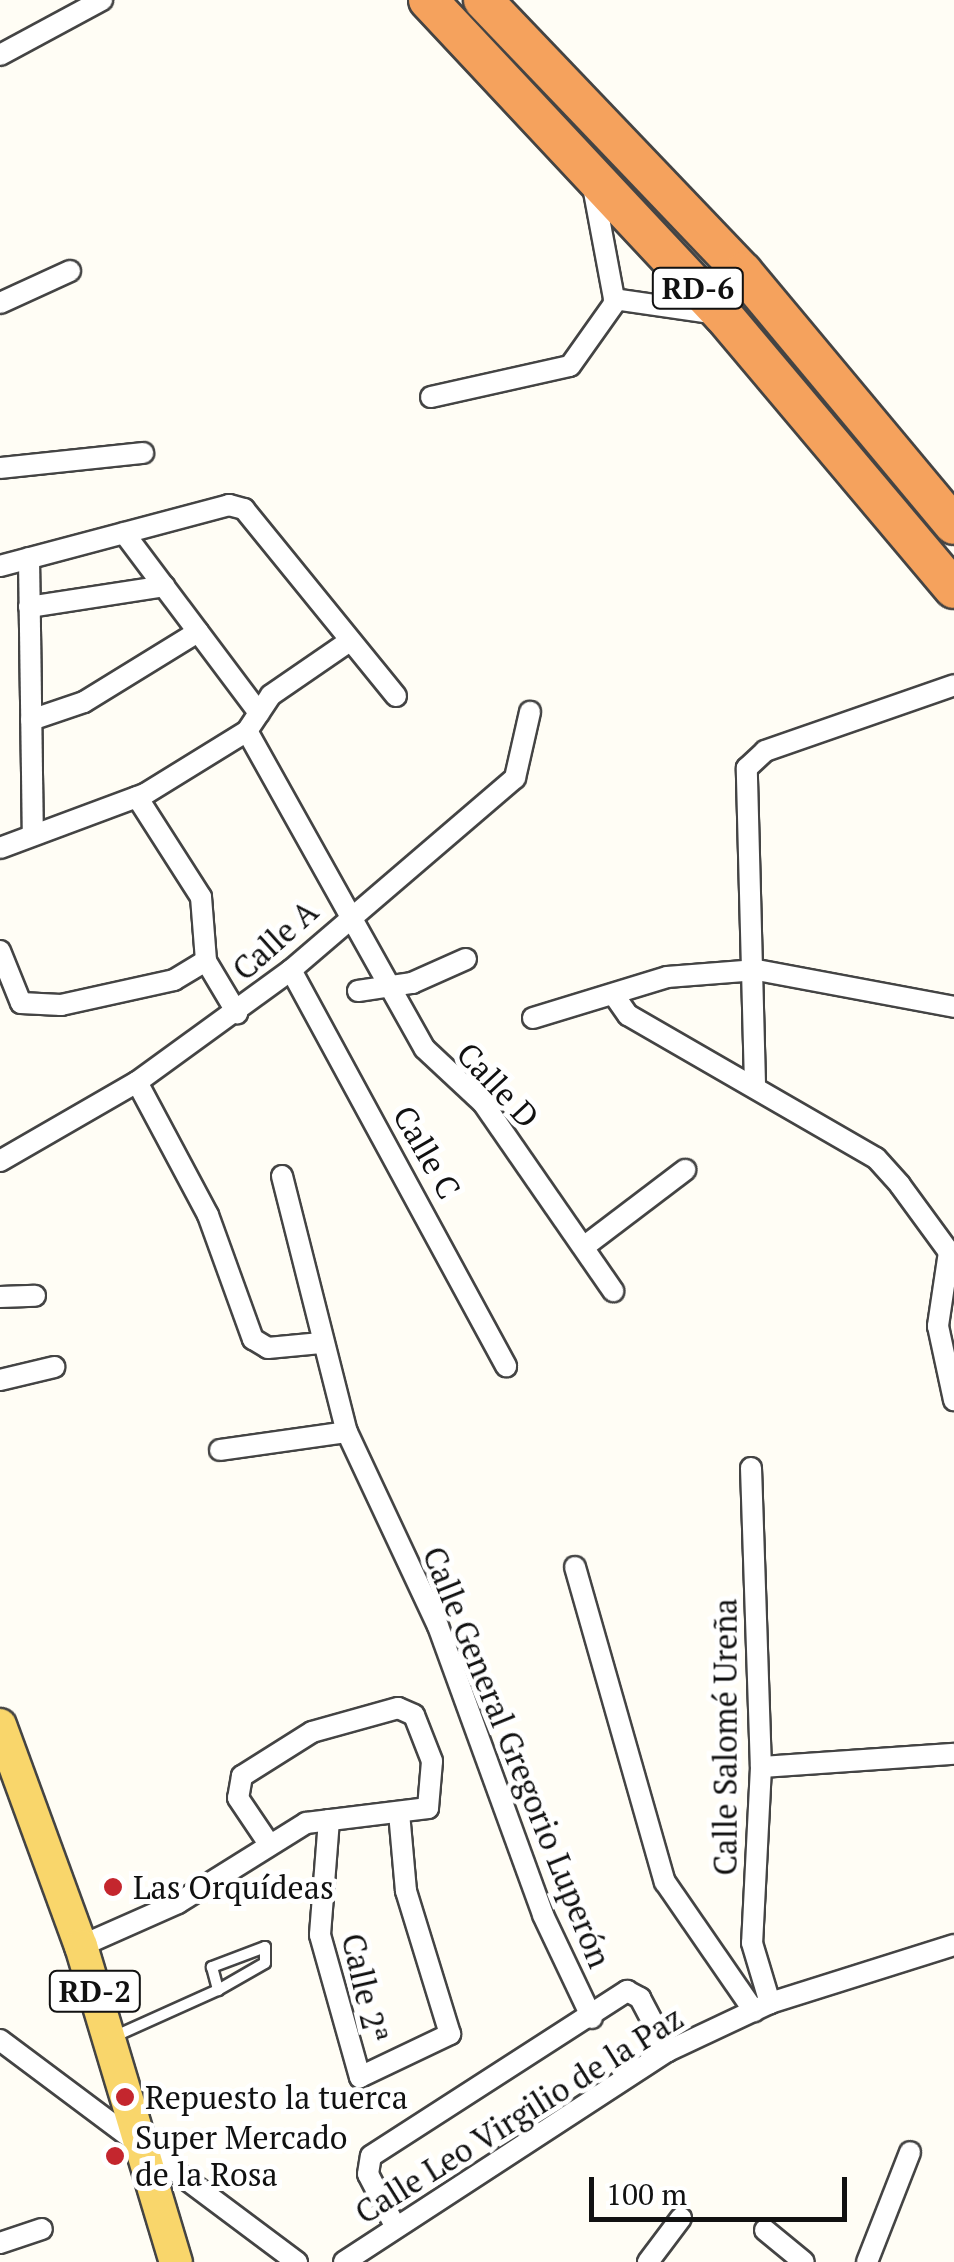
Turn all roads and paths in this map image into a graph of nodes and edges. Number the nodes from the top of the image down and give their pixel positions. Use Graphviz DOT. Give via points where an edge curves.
graph roads {
  1 [pos="102,0"];
  2 [pos="428,0"];
  3 [pos="483,0"];
  4 [pos="0,55"];
  5 [pos="591,174"];
  6 [pos="70,271"];
  7 [pos="616,302"];
  8 [pos="0,303"];
  9 [pos="723,315"];
  10 [pos="431,397"];
  11 [pos="143,452"];
  12 [pos="0,468"];
  13 [pos="954,525"];
  14 [pos="124,533"];
  15 [pos="28,558"];
  16 [pos="0,566"];
  17 [pos="164,586"];
  18 [pos="954,589"];
  19 [pos="30,608"];
  20 [pos="198,632"];
  21 [pos="348,642"];
  22 [pos="954,685"];
  23 [pos="396,696"];
  24 [pos="530,712"];
  25 [pos="32,720"];
  26 [pos="253,722"];
  27 [pos="137,797"];
  28 [pos="33,833"];
  29 [pos="0,848"];
  30 [pos="347,916"];
  31 [pos="0,950"];
  32 [pos="466,958"];
  33 [pos="206,961"];
  34 [pos="291,970"];
  35 [pos="757,970"];
  36 [pos="395,983"];
  37 [pos="358,991"];
  38 [pos="616,998"];
  39 [pos="954,1006"];
  40 [pos="236,1013"];
  41 [pos="533,1018"];
  42 [pos="137,1082"];
  43 [pos="755,1084"];
  44 [pos="0,1161"];
  45 [pos="686,1170"];
  46 [pos="282,1176"];
  47 [pos="585,1246"];
  48 [pos="953,1271"];
  49 [pos="613,1291"];
  50 [pos="35,1296"];
  51 [pos="0,1297"];
  52 [pos="321,1343"];
  53 [pos="506,1366"];
  54 [pos="54,1367"];
  55 [pos="0,1380"];
  56 [pos="954,1400"];
  57 [pos="347,1432"];
  58 [pos="220,1450"];
  59 [pos="751,1468"];
  60 [pos="575,1567"];
  61 [pos="0,1725"];
  62 [pos="954,1754"];
  63 [pos="761,1767"];
  64 [pos="399,1812"];
  65 [pos="329,1820"];
  66 [pos="269,1844"];
  67 [pos="954,1945"];
  68 [pos="81,1946"];
  69 [pos="218,1990"];
  70 [pos="762,2007"];
  71 [pos="592,2018"];
  72 [pos="110,2038"];
  73 [pos="0,2040"];
  74 [pos="668,2051"];
  75 [pos="141,2142"];
  76 [pos="910,2152"];
  77 [pos="681,2218"];
  78 [pos="394,2224"];
  79 [pos="42,2229"];
  80 [pos="765,2230"];
  81 [pos="0,2243"];
  82 [pos="176,2262"];
  83 [pos="297,2262"];
  84 [pos="344,2262"];
  85 [pos="648,2262"];
  86 [pos="804,2262"];
  87 [pos="867,2262"];
  1 -- 4 [label="street"];
  2 -- 5 [label="highway, RD-6"];
  3 -- 13 [label="highway, RD-6" via="742,272"];
  5 -- 7 [label="street"];
  5 -- 9 [label="highway, RD-6"];
  6 -- 8 [label="street"];
  7 -- 9 [label="street"];
  7 -- 10 [label="street" via="570,366"];
  9 -- 18 [label="highway, RD-6"];
  11 -- 12 [label="street"];
  14 -- 15 [label="street"];
  14 -- 17 [label="street, Calle D"];
  14 -- 21 [label="street" via="229,505 256,519"];
  15 -- 16 [label="street"];
  15 -- 19 [label="street"];
  17 -- 19 [label="street"];
  17 -- 20 [label="street, Calle D"];
  19 -- 25 [label="street"];
  20 -- 25 [label="street" via="84,702"];
  20 -- 26 [label="street, Calle D"];
  21 -- 23 [label="street"];
  21 -- 26 [label="street"];
  22 -- 35 [label="street" via="764,750 746,768"];
  24 -- 30 [label="street, Calle A" via="516,778"];
  25 -- 28 [label="street"];
  26 -- 27 [label="street"];
  26 -- 30 [label="street, Calle D"];
  27 -- 28 [label="street"];
  27 -- 33 [label="street" via="201,898"];
  28 -- 29 [label="street"];
  30 -- 34 [label="street, Calle A"];
  30 -- 36 [label="street, Calle D"];
  31 -- 33 [label="street" via="22,1003 61,1005 174,980"];
  32 -- 36 [label="street"];
  33 -- 40 [label="street"];
  34 -- 40 [label="street, Calle A"];
  34 -- 53 [label="street, Calle C"];
  35 -- 38 [label="street" via="667,978"];
  35 -- 39 [label="street"];
  35 -- 43 [label="street"];
  36 -- 37 [label="street"];
  36 -- 47 [label="street, Calle D" via="432,1060 483,1104"];
  38 -- 41 [label="street"];
  38 -- 43 [label="street" via="628,1015"];
  40 -- 42 [label="street, Calle A"];
  42 -- 44 [label="street, Calle A"];
  42 -- 52 [label="street" via="208,1215 253,1339 268,1348"];
  43 -- 48 [label="street" via="880,1161 947,1248"];
  45 -- 47 [label="street"];
  46 -- 52 [label="street, Calle General Gregorio Luperón"];
  47 -- 49 [label="street, Calle D"];
  48 -- 56 [label="street" via="938,1326"];
  50 -- 51 [label="street"];
  52 -- 57 [label="street, Calle General Gregorio Luperón"];
  54 -- 55 [label="street"];
  57 -- 58 [label="street"];
  57 -- 71 [label="street, Calle General Gregorio Luperón" via="438,1626 543,1915"];
  59 -- 63 [label="street, Calle Salomé Ureña"];
  60 -- 70 [label="street" via="665,1882"];
  61 -- 68 [label="main road, RD-2"];
  62 -- 63 [label="street"];
  63 -- 70 [label="street, Calle Salomé Ureña" via="752,1943"];
  64 -- 65 [label="street"];
  64 -- 65 [label="street, Calle 2ª" via="406,1892 450,2034 360,2077 320,1935"];
  64 -- 66 [label="street" via="428,1808 436,1792 414,1715 398,1708 312,1732 242,1776 238,1798"];
  65 -- 66 [label="street"];
  66 -- 68 [label="street" via="178,1903"];
  67 -- 70 [label="street, Calle Leo Virgilio de la Paz"];
  68 -- 72 [label="main road, RD-2"];
  69 -- 69 [label="lane" via="212,1967 265,1947 264,1964"];
  69 -- 72 [label="lane"];
  70 -- 74 [label="street, Calle Leo Virgilio de la Paz"];
  71 -- 74 [label="street" via="634,1992"];
  71 -- 78 [label="street" via="371,2156 368,2174"];
  72 -- 75 [label="main road, RD-2"];
  73 -- 75 [label="street"];
  74 -- 78 [label="street, Calle Leo Virgilio de la Paz"];
  75 -- 82 [label="main road, RD-2"];
  75 -- 83 [label="street"];
  76 -- 87 [label="street"];
  77 -- 85 [label="street"];
  78 -- 84 [label="street, Calle Leo Virgilio de la Paz"];
  79 -- 81 [label="street"];
  80 -- 86 [label="street"];
}
